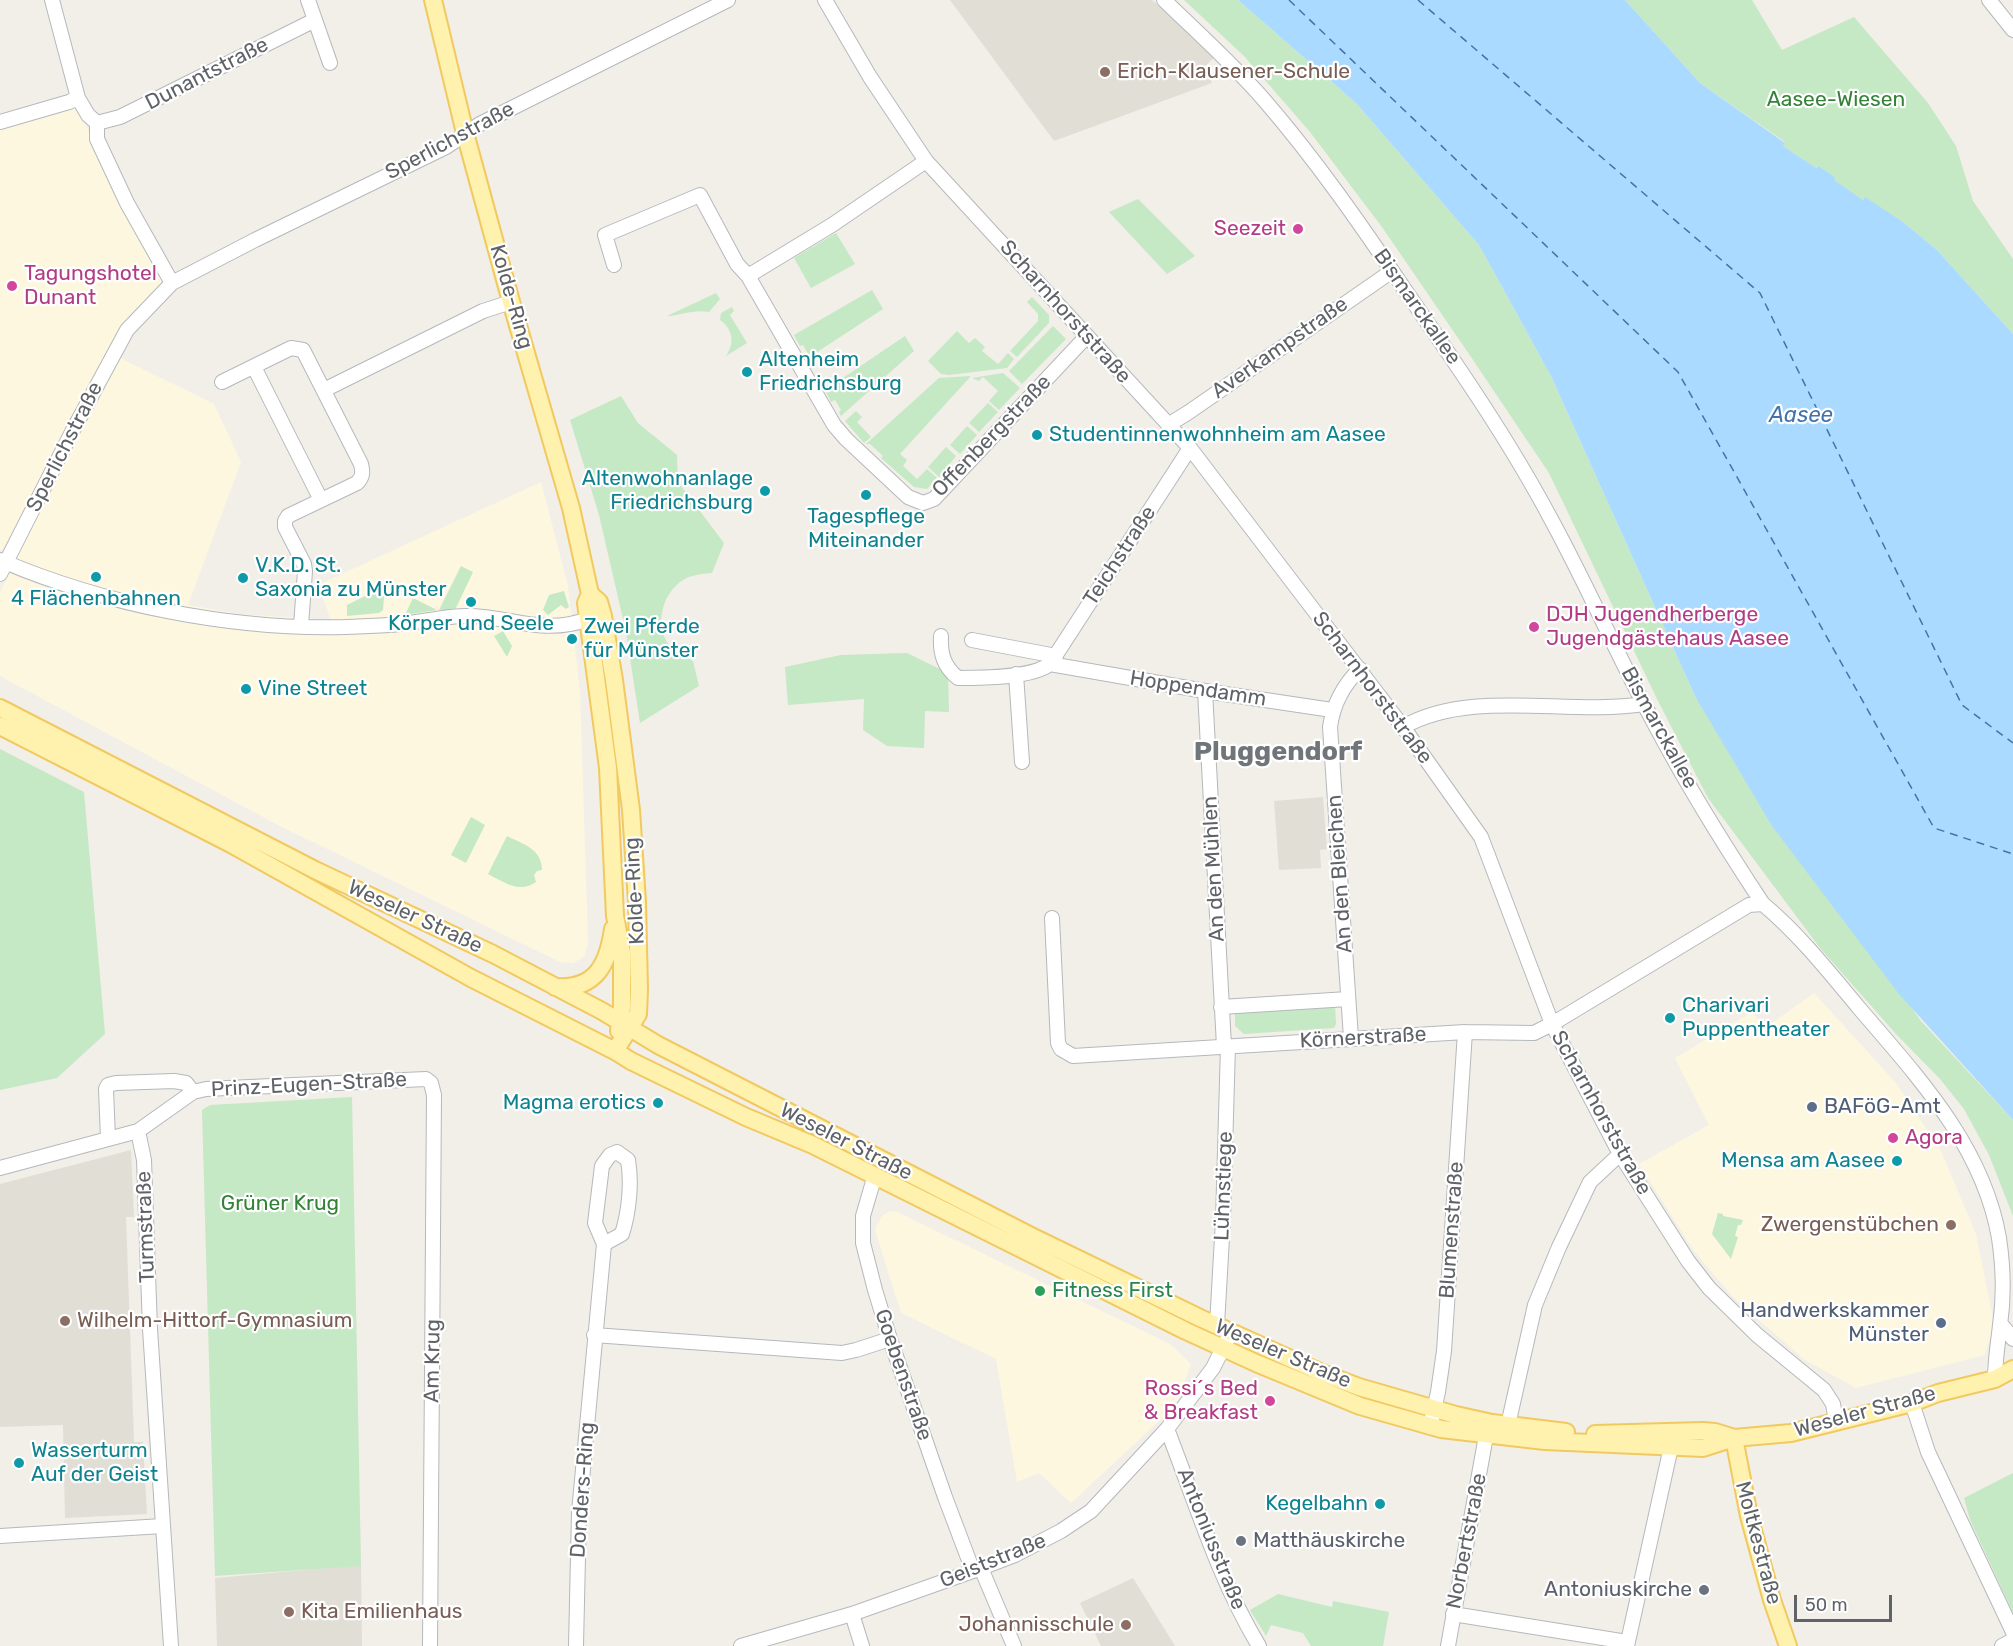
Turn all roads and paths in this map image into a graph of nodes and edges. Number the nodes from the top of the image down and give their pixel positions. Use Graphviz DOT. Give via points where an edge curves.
graph roads {
  1 [pos="52,0"];
  2 [pos="308,0"];
  3 [pos="433,0"];
  4 [pos="728,0"];
  5 [pos="825,0"];
  6 [pos="1164,0"];
  7 [pos="1989,0"];
  8 [pos="315,20"];
  9 [pos="2013,30"];
  10 [pos="330,63"];
  11 [pos="78,98"];
  12 [pos="0,122"];
  13 [pos="97,123"];
  14 [pos="473,128"];
  15 [pos="926,161"];
  16 [pos="614,266"];
  17 [pos="1392,271"];
  18 [pos="748,276"];
  19 [pos="172,283"];
  20 [pos="511,302"];
  21 [pos="1086,337"];
  22 [pos="254,367"];
  23 [pos="222,382"];
  24 [pos="324,390"];
  25 [pos="1168,425"];
  26 [pos="1190,448"];
  27 [pos="321,500"];
  28 [pos="2,565"];
  29 [pos="590,594"];
  30 [pos="588,619"];
  31 [pos="302,626"];
  32 [pos="941,636"];
  33 [pos="972,640"];
  34 [pos="1053,660"];
  35 [pos="1360,669"];
  36 [pos="1016,674"];
  37 [pos="1205,691"];
  38 [pos="1644,704"];
  39 [pos="0,708"];
  40 [pos="1332,710"];
  41 [pos="0,726"];
  42 [pos="1403,727"];
  43 [pos="1022,762"];
  44 [pos="1763,904"];
  45 [pos="615,916"];
  46 [pos="1052,918"];
  47 [pos="555,987"];
  48 [pos="1348,999"];
  49 [pos="1221,1007"];
  50 [pos="1552,1024"];
  51 [pos="625,1025"];
  52 [pos="1465,1032"];
  53 [pos="1351,1038"];
  54 [pos="1226,1046"];
  55 [pos="615,1051"];
  56 [pos="426,1080"];
  57 [pos="193,1092"];
  58 [pos="138,1131"];
  59 [pos="108,1139"];
  60 [pos="1620,1154"];
  61 [pos="0,1168"];
  62 [pos="875,1175"];
  63 [pos="604,1244"];
  64 [pos="2001,1324"];
  65 [pos="1224,1329"];
  66 [pos="594,1335"];
  67 [pos="890,1339"];
  68 [pos="2013,1339"];
  69 [pos="1224,1348"];
  70 [pos="2013,1369"];
  71 [pos="1995,1379"];
  72 [pos="2013,1383"];
  73 [pos="1912,1403"];
  74 [pos="1434,1410"];
  75 [pos="1836,1422"];
  76 [pos="1508,1425"];
  77 [pos="1430,1427"];
  78 [pos="1167,1429"];
  79 [pos="1486,1436"];
  80 [pos="1734,1438"];
  81 [pos="1671,1447"];
  82 [pos="163,1526"];
  83 [pos="0,1536"];
  84 [pos="977,1570"];
  85 [pos="852,1614"];
  86 [pos="1453,1614"];
  87 [pos="2013,1632"];
  88 [pos="2013,1641"];
  89 [pos="1627,1644"];
  90 [pos="171,1646"];
  91 [pos="430,1646"];
  92 [pos="576,1646"];
  93 [pos="741,1646"];
  94 [pos="862,1646"];
  95 [pos="1014,1646"];
  96 [pos="1259,1646"];
  97 [pos="1448,1646"];
  98 [pos="1788,1646"];
  99 [pos="2001,1646"];
  1 -- 11 [label="street"];
  2 -- 8 [label="street"];
  3 -- 14 [label="main road, Kolde-Ring"];
  4 -- 14 [label="street, Sperlichstraße"];
  5 -- 15 [label="street, Scharnhorststraße"];
  6 -- 17 [label="street, Bismarckallee" via="1264,100 1303,147"];
  7 -- 9 [label="street"];
  8 -- 10 [label="street"];
  8 -- 13 [label="street, Dunantstraße" via="120,117"];
  11 -- 12 [label="street"];
  11 -- 13 [label="street"];
  13 -- 19 [label="street" via="97,139 125,199"];
  14 -- 19 [label="street, Sperlichstraße" via="446,147"];
  14 -- 20 [label="main road, Kolde-Ring"];
  15 -- 18 [label="street"];
  15 -- 21 [label="street, Scharnhorststraße"];
  16 -- 18 [label="street, Offenbergstraße" via="605,235 700,195 737,264"];
  17 -- 25 [label="street, Averkampstraße"];
  17 -- 38 [label="street, Bismarckallee" via="1515,455"];
  18 -- 21 [label="street, Offenbergstraße" via="834,425 908,498 923,503 934,499"];
  19 -- 28 [label="street, Sperlichstraße" via="127,330"];
  20 -- 24 [label="street" via="483,311"];
  20 -- 29 [label="main road, Kolde-Ring" via="568,496"];
  21 -- 25 [label="street, Scharnhorststraße"];
  22 -- 23 [label="street"];
  22 -- 24 [label="street" via="291,348 303,350"];
  22 -- 27 [label="street"];
  24 -- 27 [label="street" via="363,472 357,483"];
  25 -- 26 [label="street, Scharnhorststraße"];
  26 -- 34 [label="street, Teichstraße"];
  26 -- 35 [label="street, Scharnhorststraße"];
  27 -- 31 [label="street" via="285,521 304,564"];
  28 -- 31 [label="street" via="156,608 233,622"];
  29 -- 30 [label="main road, Kolde-Ring" via="586,603"];
  29 -- 51 [label="main road, Kolde-Ring" via="599,602 603,616 631,810 639,990 638,1014"];
  30 -- 31 [label="street" via="562,626 466,616 397,624"];
  30 -- 45 [label="main road, Kolde-Ring" via="608,768"];
  32 -- 36 [label="street, Hoppendamm" via="946,666 958,678"];
  33 -- 34 [label="street, Hoppendamm"];
  34 -- 36 [label="street, Hoppendamm" via="1043,669"];
  34 -- 37 [label="street, Hoppendamm"];
  35 -- 40 [label="street"];
  35 -- 42 [label="street, Scharnhorststraße"];
  36 -- 43 [label="street"];
  37 -- 40 [label="street, Hoppendamm"];
  37 -- 49 [label="street, An den Mühlen"];
  38 -- 42 [label="street" via="1606,708 1466,707"];
  38 -- 44 [label="street, Bismarckallee"];
  39 -- 47 [label="main road, Weseler Straße" via="305,866"];
  40 -- 48 [label="street, An den Bleichen"];
  41 -- 55 [label="main road, Weseler Straße" via="231,844 471,978"];
  42 -- 50 [label="street, Scharnhorststraße" via="1481,837"];
  44 -- 50 [label="street, Körnerstraße" via="1749,905 1718,922"];
  44 -- 64 [label="street, Bismarckallee" via="1832,975 1911,1069 1970,1153 1987,1192 1998,1237"];
  45 -- 47 [label="main road, Kolde-Ring" via="609,953 598,972 573,987"];
  45 -- 51 [label="main road, Kolde-Ring" via="622,953"];
  46 -- 54 [label="street, Körnerstraße" via="1058,1043 1066,1053 1073,1056"];
  47 -- 51 [label="main road, Weseler Straße"];
  48 -- 49 [label="street, Körnerstraße"];
  48 -- 53 [label="street, An den Bleichen"];
  49 -- 54 [label="street, An den Mühlen"];
  50 -- 52 [label="street, Körnerstraße" via="1534,1033"];
  50 -- 60 [label="street, Scharnhorststraße"];
  51 -- 55 [label="main road, Kolde-Ring"];
  51 -- 65 [label="main road, Weseler Straße" via="1033,1237"];
  52 -- 53 [label="street, Körnerstraße"];
  52 -- 74 [label="street, Blumenstraße" via="1444,1351"];
  53 -- 54 [label="street, Körnerstraße"];
  54 -- 65 [label="street, Lühnstiege"];
  55 -- 62 [label="main road, Weseler Straße" via="746,1117"];
  56 -- 57 [label="street, Prinz-Eugen-Straße" via="230,1087"];
  56 -- 91 [label="street, Am Krug" via="434,1095"];
  57 -- 58 [label="street, Prinz-Eugen-Straße"];
  57 -- 59 [label="street, Prinz-Eugen-Straße" via="186,1083 174,1081 108,1085"];
  58 -- 59 [label="street, Prinz-Eugen-Straße"];
  58 -- 82 [label="street, Turmstraße" via="144,1160"];
  59 -- 61 [label="street, Prinz-Eugen-Straße"];
  60 -- 75 [label="street, Scharnhorststraße" via="1709,1288 1757,1335 1824,1390 1833,1404"];
  60 -- 76 [label="street" via="1590,1182 1559,1246 1535,1305"];
  62 -- 67 [label="street, Goebenstraße" via="863,1216 863,1243"];
  62 -- 69 [label="main road, Weseler Straße"];
  63 -- 63 [label="street, Donders-Ring" via="622,1234 625,1223 630,1172 628,1160 617,1152 602,1166 595,1223"];
  63 -- 66 [label="street, Donders-Ring"];
  64 -- 68 [label="street"];
  64 -- 71 [label="street, Bismarckallee"];
  65 -- 69 [label="street, Geiststraße"];
  65 -- 74 [label="main road, Weseler Straße" via="1331,1377"];
  66 -- 67 [label="street" via="842,1353"];
  66 -- 92 [label="street, Donders-Ring" via="579,1512"];
  67 -- 84 [label="street, Goebenstraße" via="945,1497"];
  69 -- 77 [label="main road, Weseler Straße" via="1341,1399"];
  69 -- 78 [label="street, Geiststraße" via="1200,1388"];
  70 -- 71 [label="main road, Weseler Straße"];
  71 -- 72 [label="main road, Weseler Straße"];
  71 -- 73 [label="main road, Weseler Straße"];
  73 -- 75 [label="main road, Weseler Straße"];
  73 -- 87 [label="street" via="1928,1452"];
  74 -- 76 [label="main road, Weseler Straße"];
  74 -- 77 [label="street, Blumenstraße"];
  75 -- 80 [label="main road, Weseler Straße" via="1791,1433"];
  76 -- 80 [label="main road, Weseler Straße" via="1594,1434 1703,1431"];
  77 -- 79 [label="main road, Weseler Straße"];
  78 -- 84 [label="street, Geiststraße" via="1091,1511 1045,1541"];
  78 -- 96 [label="street, Antoniusstraße" via="1218,1567"];
  79 -- 81 [label="main road, Weseler Straße"];
  79 -- 86 [label="street, Norbertstraße"];
  80 -- 81 [label="main road, Weseler Straße" via="1708,1448"];
  80 -- 98 [label="main road, Moltkestraße" via="1749,1516"];
  81 -- 89 [label="street"];
  82 -- 83 [label="street"];
  82 -- 90 [label="street, Turmstraße"];
  84 -- 85 [label="street, Geiststraße"];
  84 -- 95 [label="street, Goebenstraße"];
  85 -- 93 [label="street, Geiststraße"];
  85 -- 94 [label="street"];
  86 -- 89 [label="street"];
  86 -- 97 [label="street, Norbertstraße"];
  88 -- 99 [label="street"];
}
